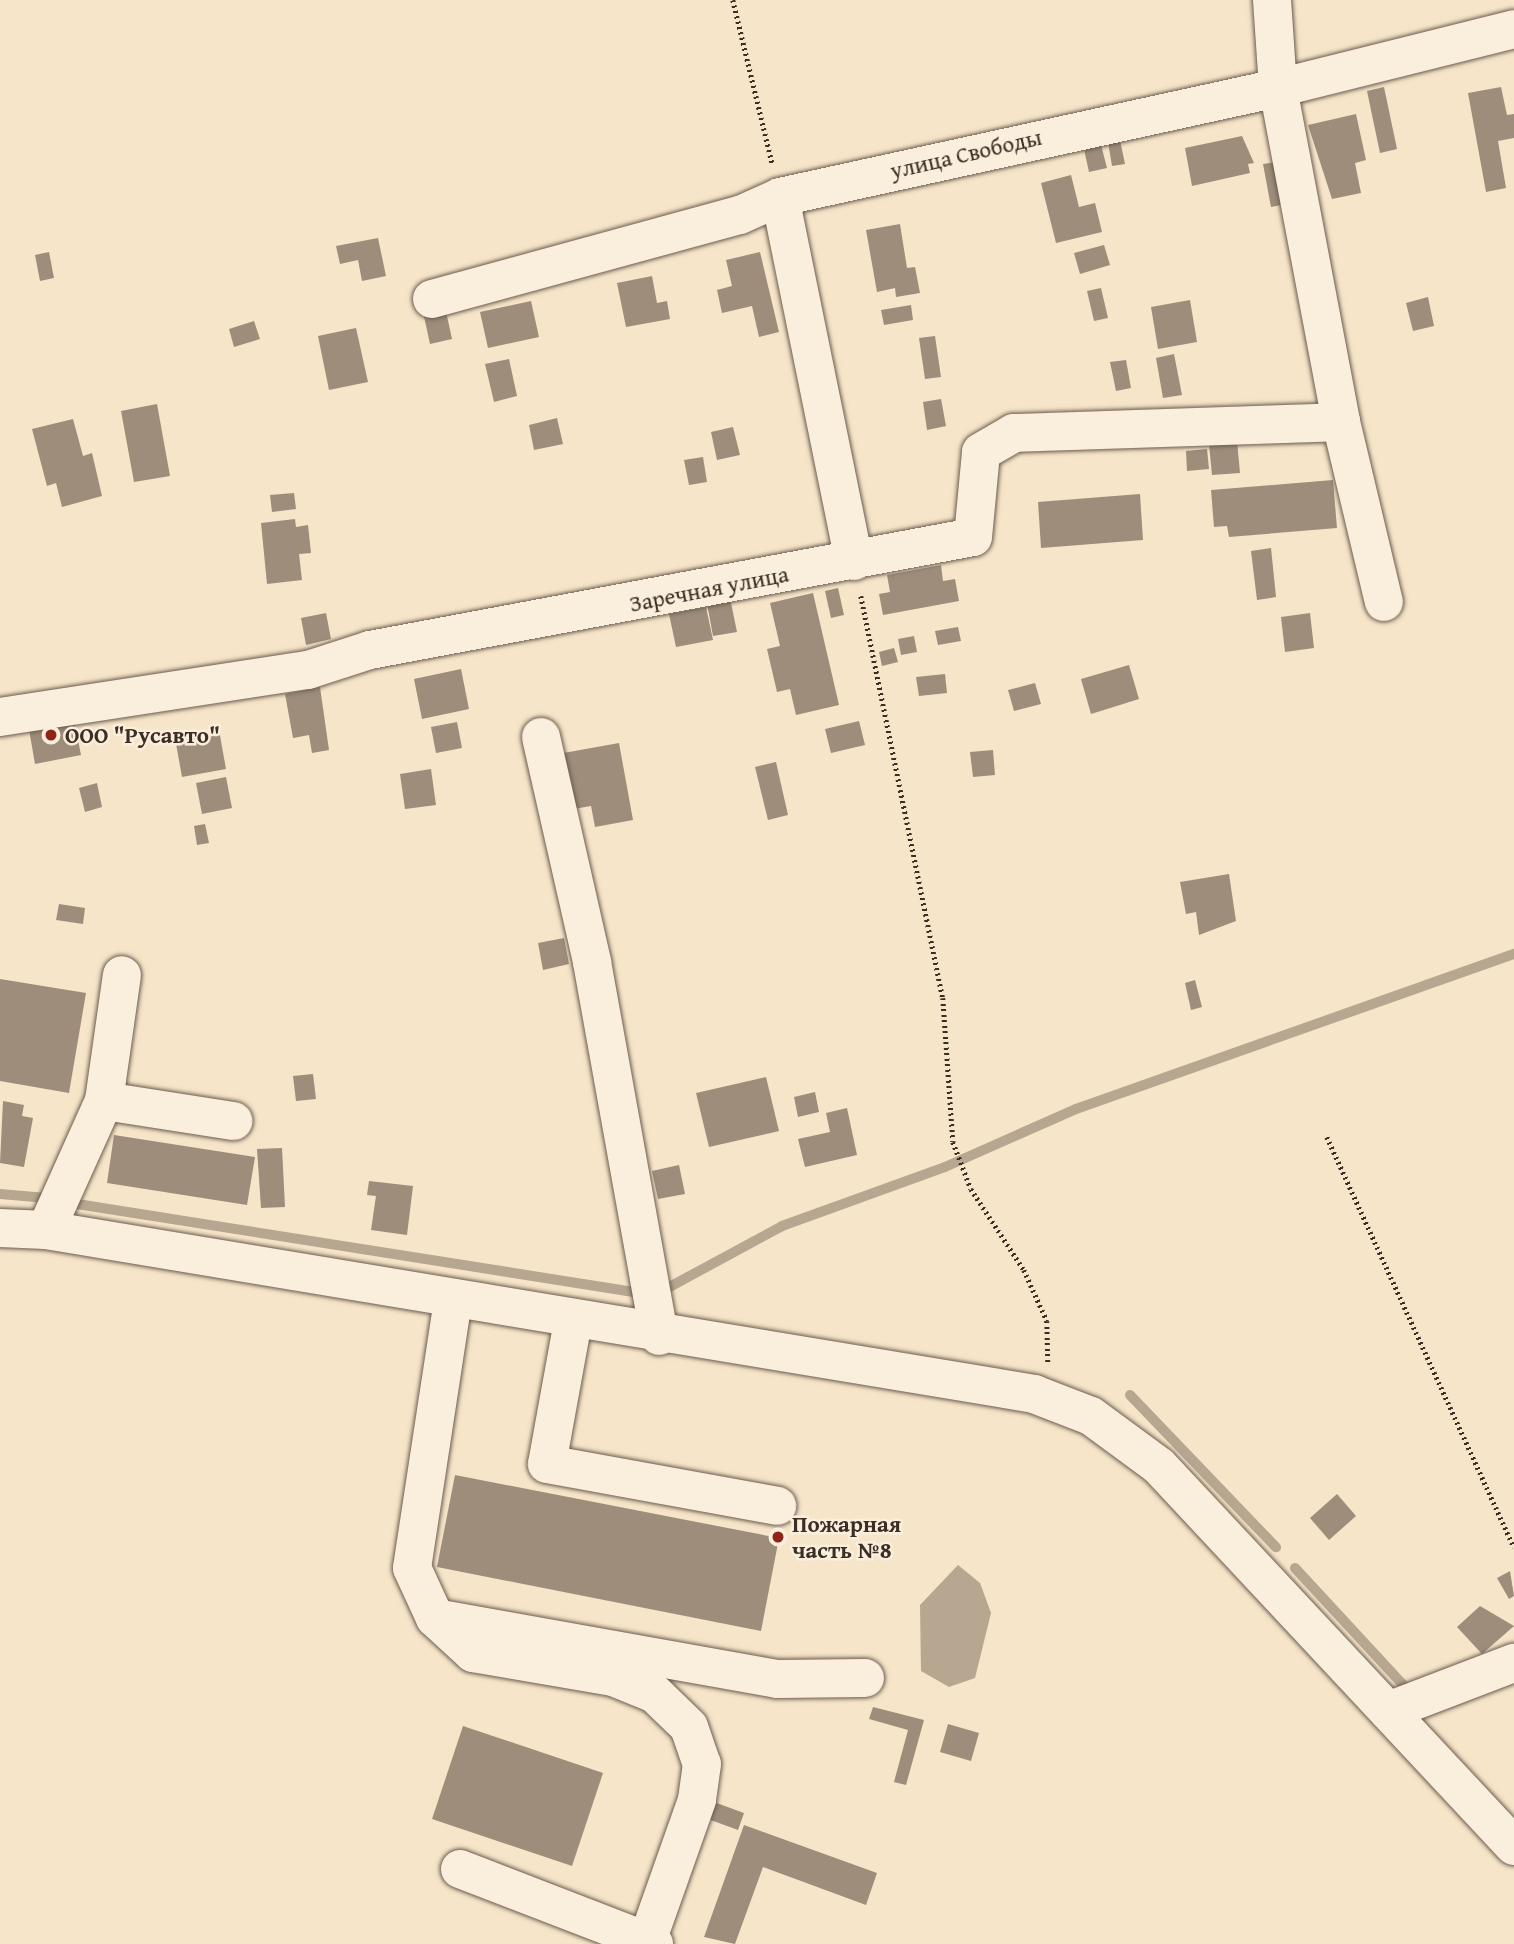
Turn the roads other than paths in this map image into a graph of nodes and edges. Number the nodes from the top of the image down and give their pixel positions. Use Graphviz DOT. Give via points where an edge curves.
graph roads {
  1 [pos="1272,0"];
  2 [pos="1514,29"];
  3 [pos="1278,88"];
  4 [pos="780,197"];
  5 [pos="432,299"];
  6 [pos="1341,422"];
  7 [pos="854,561"];
  8 [pos="1384,603"];
  9 [pos="0,718"];
  10 [pos="541,737"];
  11 [pos="122,975"];
  12 [pos="104,1101"];
  13 [pos="233,1121"];
  14 [pos="0,1228"];
  15 [pos="46,1230"];
  16 [pos="453,1300"];
  17 [pos="573,1321"];
  18 [pos="659,1336"];
  19 [pos="777,1506"];
  20 [pos="435,1618"];
  21 [pos="1514,1663"];
  22 [pos="865,1678"];
  23 [pos="1388,1711"];
  24 [pos="1514,1846"];
  25 [pos="460,1869"];
  26 [pos="649,1943"];
  1 -- 3 [label="street"];
  2 -- 3 [label="street, улица Свободы"];
  3 -- 4 [label="street, улица Свободы"];
  3 -- 6 [label="street"];
  4 -- 5 [label="street, улица Свободы" via="740,215"];
  4 -- 7 [label="street"];
  6 -- 7 [label="street, Заречная улица" via="1014,433 981,452 973,537"];
  6 -- 8 [label="street"];
  7 -- 9 [label="street, Заречная улица" via="370,650 257,680"];
  10 -- 18 [label="street" via="592,962"];
  11 -- 12 [label="street"];
  12 -- 13 [label="street"];
  12 -- 15 [label="street"];
  14 -- 15 [label="street"];
  15 -- 16 [label="street"];
  16 -- 17 [label="street"];
  16 -- 20 [label="street" via="412,1569"];
  17 -- 18 [label="street"];
  17 -- 19 [label="street" via="547,1464"];
  18 -- 23 [label="street" via="1034,1394 1091,1416 1159,1466"];
  20 -- 22 [label="street" via="777,1679"];
  20 -- 26 [label="street" via="473,1653 613,1677 655,1694 689,1727 702,1763 696,1800"];
  21 -- 23 [label="street"];
  23 -- 24 [label="street"];
  25 -- 26 [label="street"];
}
